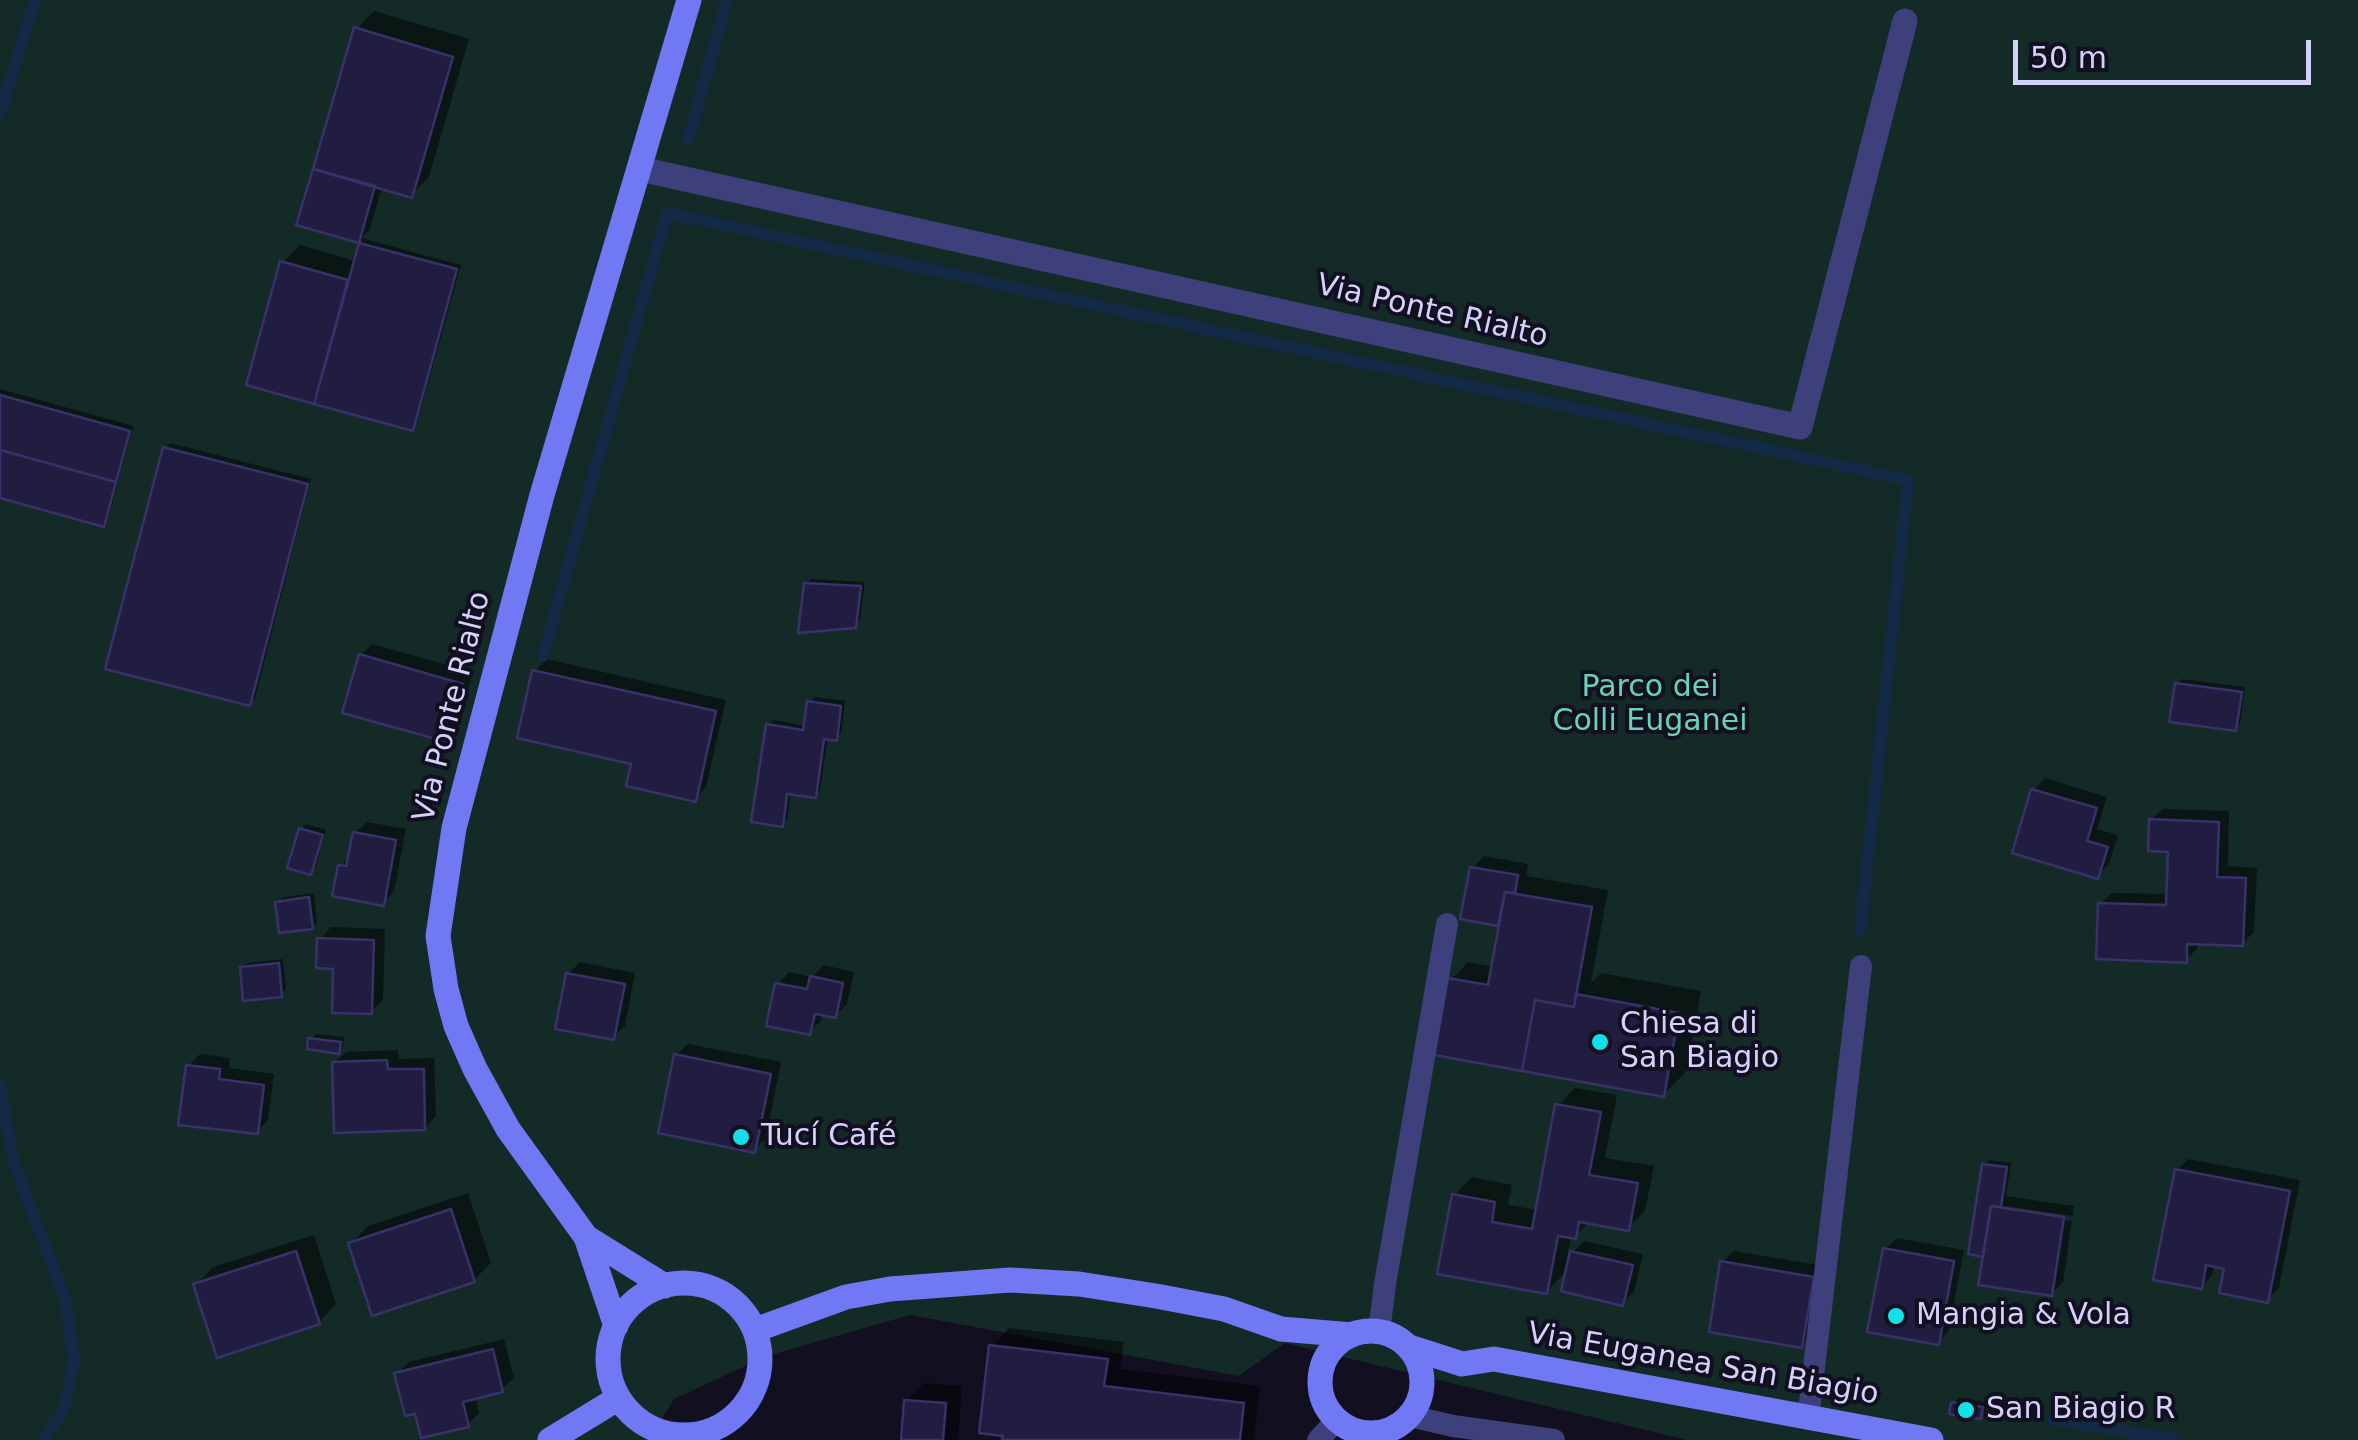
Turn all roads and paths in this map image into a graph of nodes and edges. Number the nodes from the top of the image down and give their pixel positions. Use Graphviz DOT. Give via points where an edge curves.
graph roads {
  1 [pos="688,0"];
  2 [pos="1905,21"];
  3 [pos="640,169"];
  4 [pos="1447,924"];
  5 [pos="1862,966"];
  6 [pos="586,1236"];
  7 [pos="665,1286"];
  8 [pos="616,1326"];
  9 [pos="1281,1329"];
  10 [pos="755,1330"];
  11 [pos="1380,1332"];
  12 [pos="1352,1335"];
  13 [pos="1409,1347"];
  14 [pos="1462,1364"];
  15 [pos="1321,1372"];
  16 [pos="617,1399"];
  17 [pos="1416,1406"];
  18 [pos="1808,1419"];
  19 [pos="1337,1420"];
  20 [pos="550,1440"];
  21 [pos="1318,1440"];
  22 [pos="1554,1440"];
  23 [pos="1931,1440"];
  1 -- 3 [label="main road, Via Ponte Rialto"];
  2 -- 3 [label="street, Via Ponte Rialto" via="1800,427"];
  3 -- 6 [label="main road, Via Ponte Rialto" via="542,496 454,828 438,936 456,1026 475,1068 508,1128"];
  4 -- 11 [label="lane"];
  5 -- 18 [label="lane"];
  6 -- 7 [label="main road, Via Ponte Rialto"];
  6 -- 8 [label="main road, Via Ponte Rialto"];
  7 -- 8 [label="main road" via="645,1294"];
  7 -- 10 [label="main road" via="718,1292"];
  8 -- 16 [label="main road" via="608,1368"];
  9 -- 10 [label="main road" via="1156,1296 1010,1280 846,1296"];
  9 -- 12 [label="main road"];
  9 -- 15 [label="main road"];
  10 -- 16 [label="main road" via="760,1372 741,1411 724,1424 682,1436 661,1432"];
  11 -- 12 [label="main road"];
  11 -- 13 [label="main road"];
  12 -- 15 [label="main road" via="1337,1344"];
  13 -- 14 [label="main road, Via Euganea San Biagio"];
  13 -- 17 [label="main road" via="1422,1378"];
  14 -- 17 [label="main road"];
  14 -- 18 [label="main road, Via Euganea San Biagio" via="1494,1360"];
  15 -- 19 [label="main road" via="1322,1398"];
  16 -- 20 [label="main road"];
  17 -- 19 [label="main road" via="1398,1426 1367,1433"];
  17 -- 22 [label="lane" via="1453,1426"];
  18 -- 23 [label="main road, Via Euganea San Biagio"];
  19 -- 21 [label="lane"];
}
